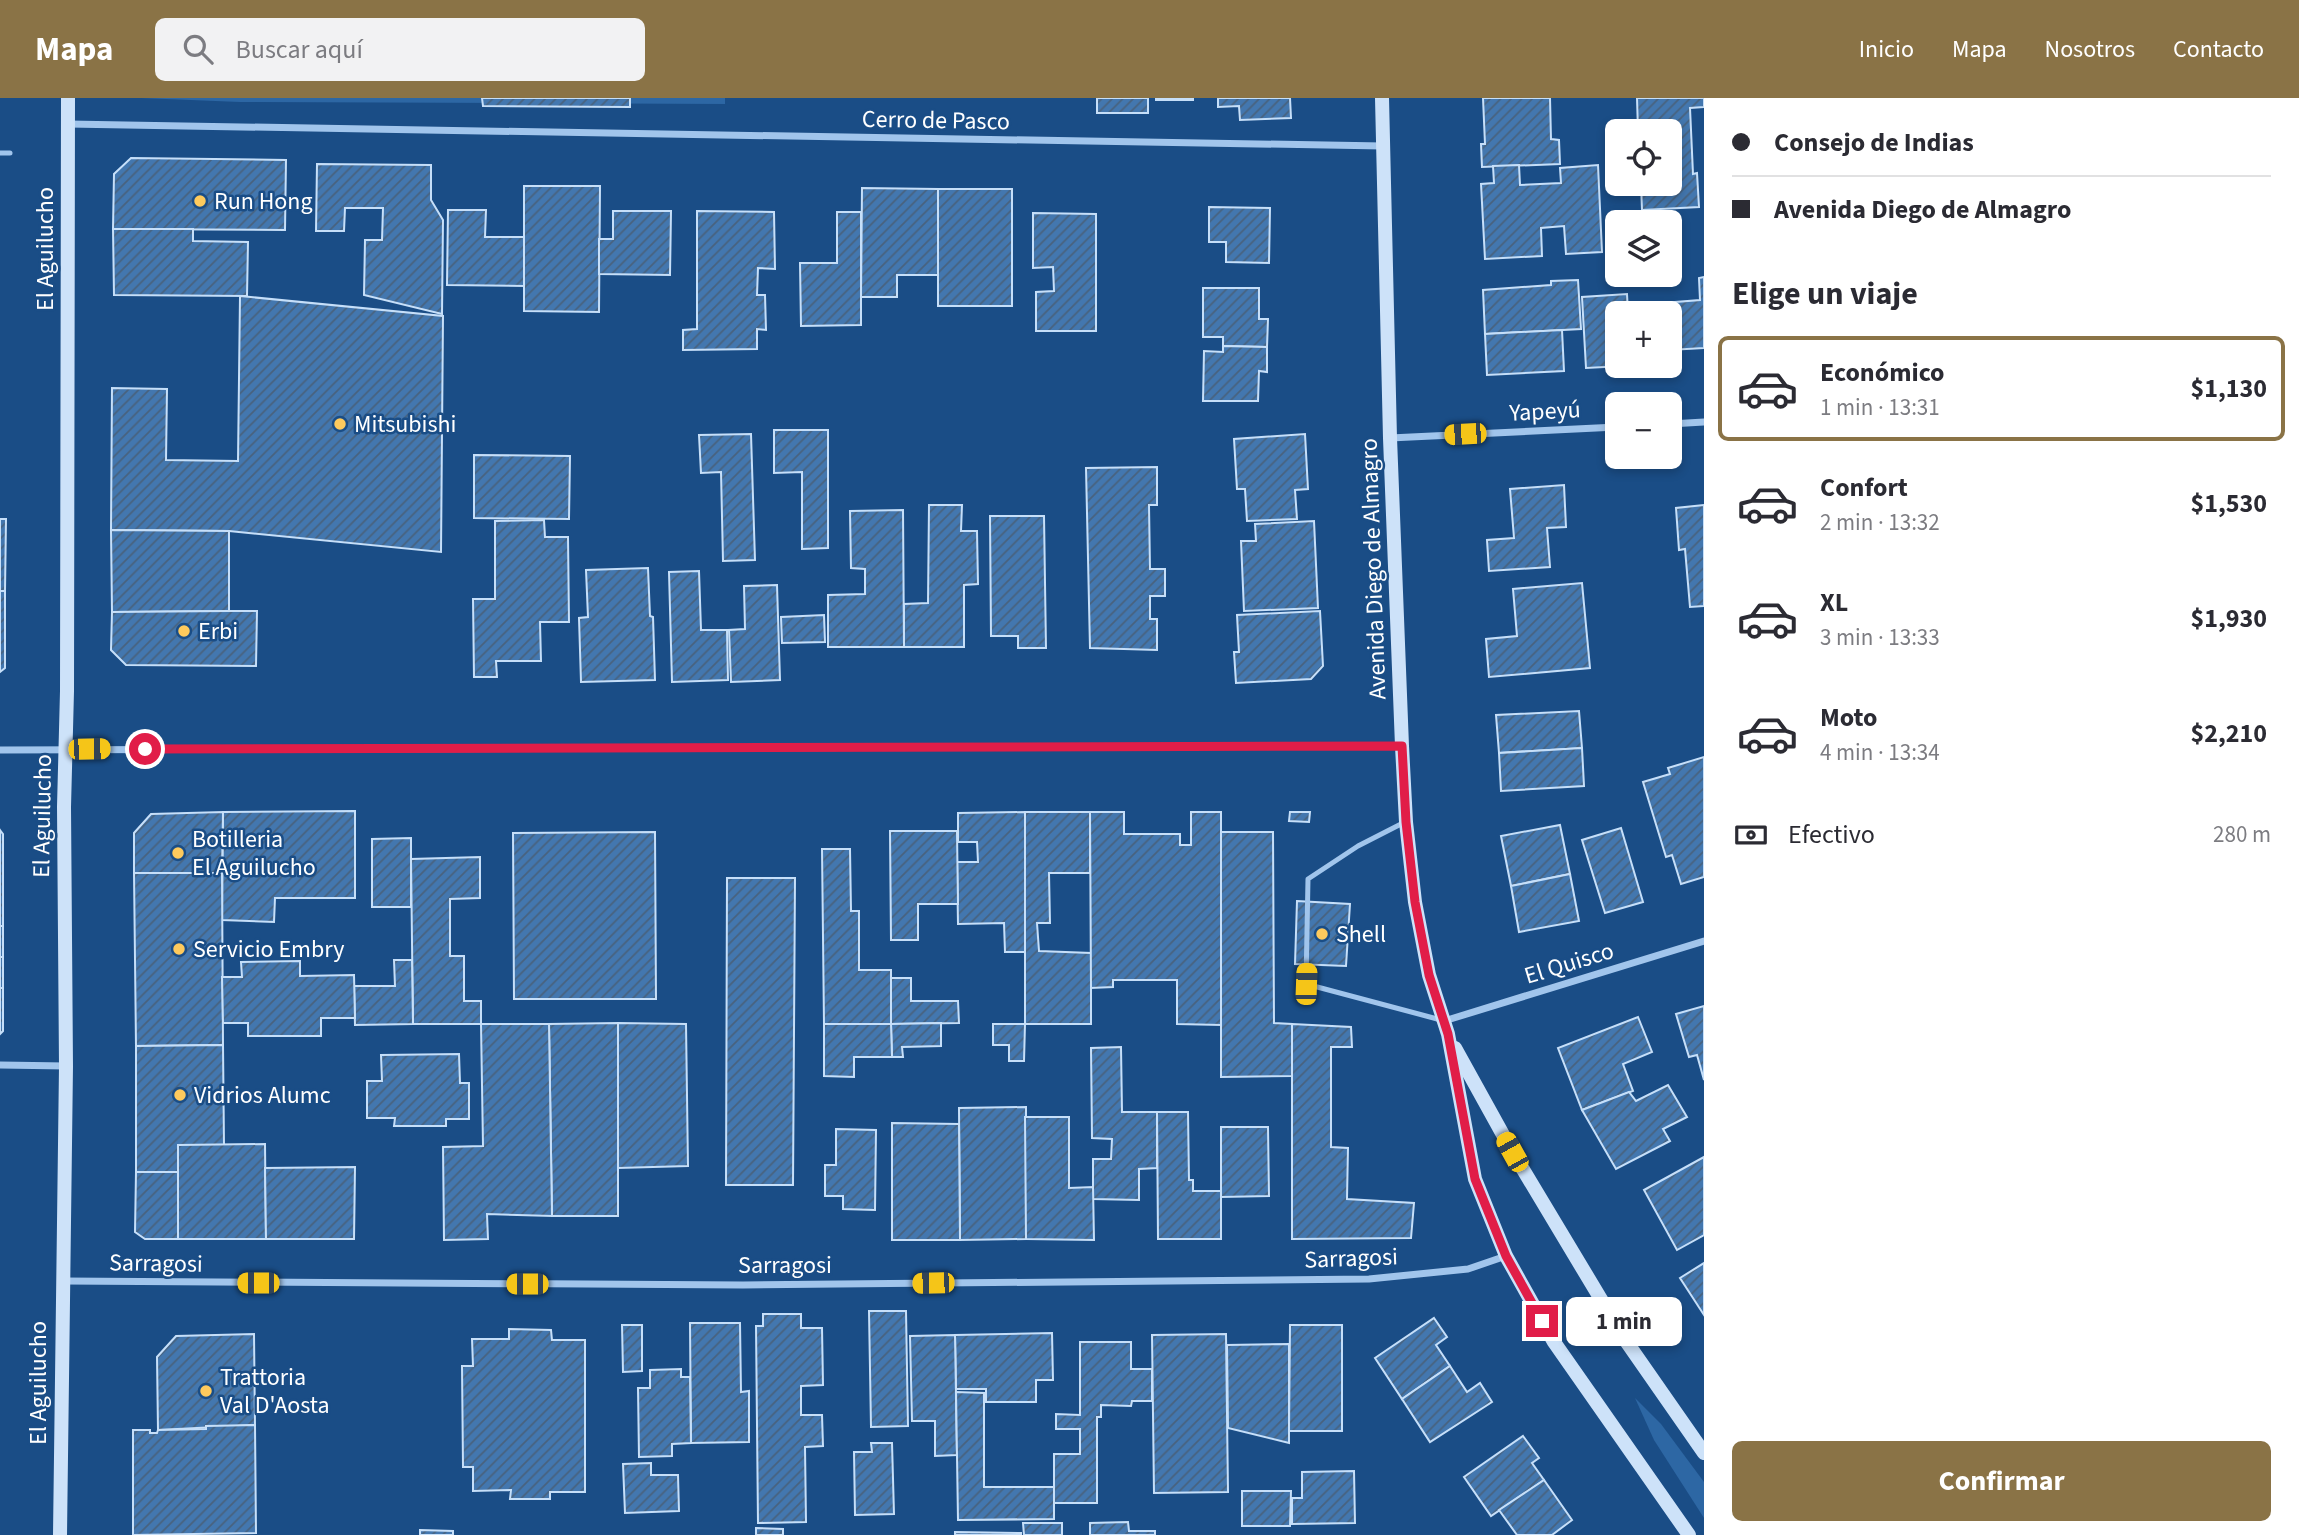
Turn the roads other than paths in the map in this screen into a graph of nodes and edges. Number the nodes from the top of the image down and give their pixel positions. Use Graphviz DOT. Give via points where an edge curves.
graph roads {
  1 [pos="68,98"];
  2 [pos="1382,98"];
  3 [pos="68,124"];
  4 [pos="1383,146"];
  5 [pos="0,153"];
  6 [pos="10,153"];
  7 [pos="1704,422"];
  8 [pos="1682,423"];
  9 [pos="1605,427"];
  10 [pos="1390,438"];
  11 [pos="1402,746"];
  12 [pos="0,750"];
  13 [pos="66,750"];
  14 [pos="1406,822"];
  15 [pos="1704,941"];
  16 [pos="1446,1027"];
  17 [pos="0,1065"];
  18 [pos="66,1066"];
  19 [pos="1506,1256"];
  20 [pos="62,1281"];
  21 [pos="1704,1453"];
  22 [pos="60,1535"];
  23 [pos="1689,1535"];
  1 -- 3 [label="street, El Aguilucho"];
  2 -- 4 [label="street, Avenida Diego de Almagro"];
  3 -- 4 [label="street, Cerro de Pasco"];
  3 -- 13 [label="street, El Aguilucho"];
  4 -- 10 [label="street, Avenida Diego de Almagro"];
  5 -- 6 [label="lane"];
  7 -- 8 [label="street"];
  9 -- 10 [label="street, Yapeyú"];
  10 -- 11 [label="street, Avenida Diego de Almagro"];
  11 -- 13 [label="street"];
  11 -- 14 [label="street, Avenida Diego de Almagro"];
  12 -- 13 [label="street"];
  13 -- 18 [label="street, El Aguilucho"];
  14 -- 16 [label="street, Avenida Diego de Almagro" via="1429,975"];
  14 -- 16 [label="lane" via="1308,879 1306,984"];
  15 -- 16 [label="street, El Quisco"];
  16 -- 19 [label="street, Avenida Diego de Almagro" via="1475,1179"];
  16 -- 21 [label="street, Avenida Diego de Almagro" via="1512,1152 1626,1341"];
  17 -- 18 [label="street"];
  18 -- 20 [label="street, El Aguilucho"];
  19 -- 20 [label="street, Sarragosi" via="1468,1269 1369,1279 743,1285"];
  19 -- 23 [label="street, Avenida Diego de Almagro" via="1554,1342"];
  20 -- 22 [label="street, El Aguilucho"];
}
